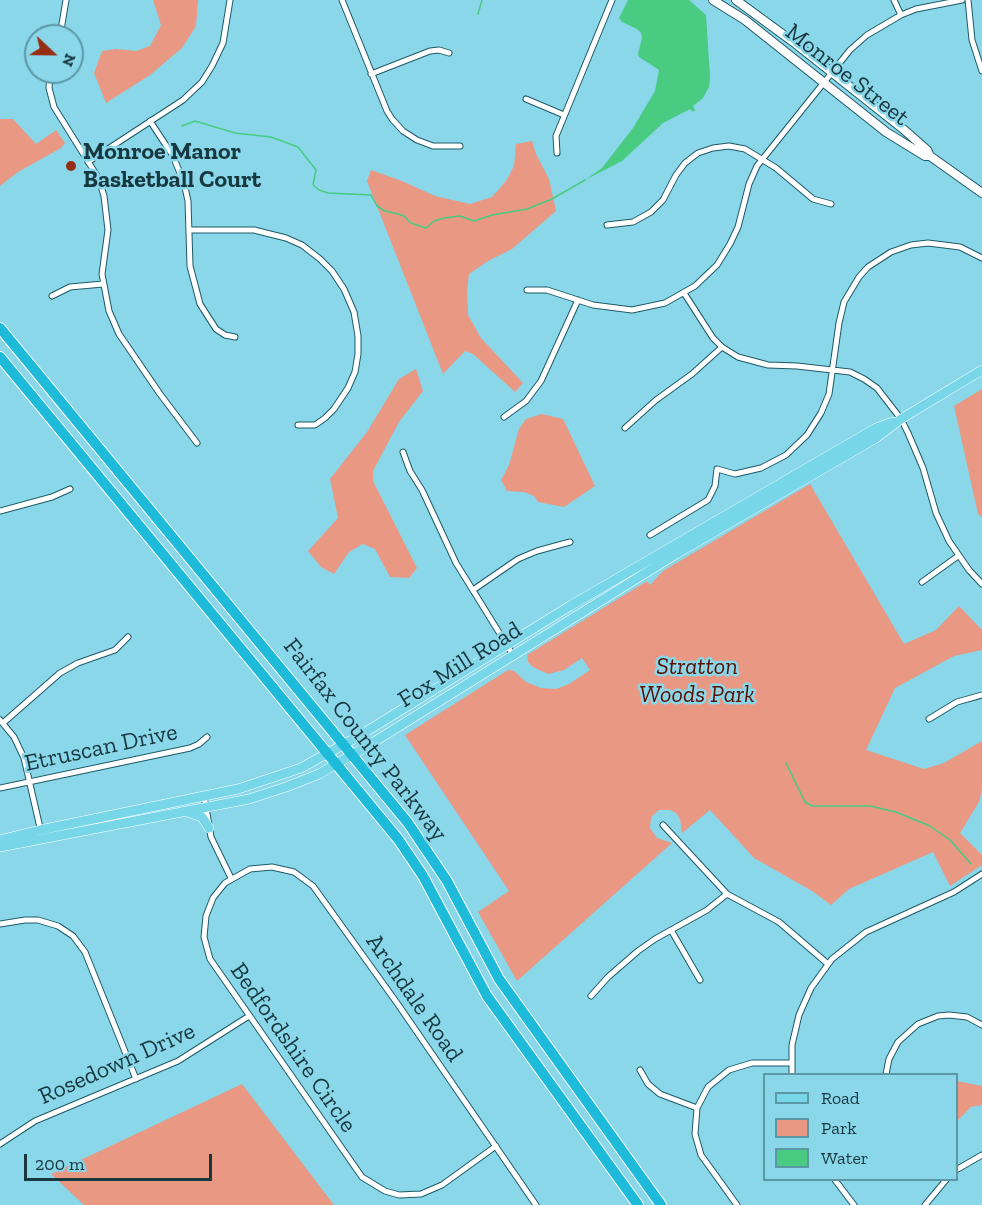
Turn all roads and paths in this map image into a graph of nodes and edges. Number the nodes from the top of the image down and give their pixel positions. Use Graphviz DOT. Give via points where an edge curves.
graph roads {
  1 [pos="66,0"];
  2 [pos="230,0"];
  3 [pos="342,0"];
  4 [pos="612,0"];
  5 [pos="713,0"];
  6 [pos="736,0"];
  7 [pos="894,0"];
  8 [pos="962,0"];
  9 [pos="968,0"];
  10 [pos="901,15"];
  11 [pos="62,24"];
  12 [pos="449,53"];
  13 [pos="982,71"];
  14 [pos="831,73"];
  15 [pos="371,74"];
  16 [pos="824,82"];
  17 [pos="49,84"];
  18 [pos="526,99"];
  19 [pos="564,115"];
  20 [pos="150,121"];
  21 [pos="460,146"];
  22 [pos="557,153"];
  23 [pos="930,156"];
  24 [pos="762,159"];
  25 [pos="88,162"];
  26 [pos="982,193"];
  27 [pos="831,204"];
  28 [pos="607,225"];
  29 [pos="189,230"];
  30 [pos="982,258"];
  31 [pos="103,284"];
  32 [pos="527,291"];
  33 [pos="684,293"];
  34 [pos="52,296"];
  35 [pos="578,300"];
  36 [pos="0,328"];
  37 [pos="235,337"];
  38 [pos="722,347"];
  39 [pos="0,357"];
  40 [pos="834,369"];
  41 [pos="982,370"];
  42 [pos="504,417"];
  43 [pos="901,419"];
  44 [pos="298,425"];
  45 [pos="625,428"];
  46 [pos="197,443"];
  47 [pos="403,452"];
  48 [pos="70,489"];
  49 [pos="0,512"];
  50 [pos="650,535"];
  51 [pos="570,542"];
  52 [pos="958,556"];
  53 [pos="922,582"];
  54 [pos="982,584"];
  55 [pos="473,590"];
  56 [pos="128,637"];
  57 [pos="507,645"];
  58 [pos="513,655"];
  59 [pos="982,695"];
  60 [pos="929,719"];
  61 [pos="2,721"];
  62 [pos="207,737"];
  63 [pos="345,745"];
  64 [pos="329,754"];
  65 [pos="352,755"];
  66 [pos="336,764"];
  67 [pos="30,782"];
  68 [pos="0,788"];
  69 [pos="204,796"];
  70 [pos="206,808"];
  71 [pos="184,812"];
  72 [pos="663,825"];
  73 [pos="209,828"];
  74 [pos="41,834"];
  75 [pos="0,840"];
  76 [pos="0,847"];
  77 [pos="982,874"];
  78 [pos="231,878"];
  79 [pos="727,894"];
  80 [pos="0,924"];
  81 [pos="671,930"];
  82 [pos="828,964"];
  83 [pos="700,980"];
  84 [pos="591,996"];
  85 [pos="249,1016"];
  86 [pos="982,1025"];
  87 [pos="792,1063"];
  88 [pos="640,1070"];
  89 [pos="792,1073"];
  90 [pos="886,1073"];
  91 [pos="136,1079"];
  92 [pos="697,1108"];
  93 [pos="0,1144"];
  94 [pos="496,1146"];
  95 [pos="982,1155"];
  96 [pos="958,1169"];
  97 [pos="837,1181"];
  98 [pos="944,1181"];
  99 [pos="536,1205"];
  100 [pos="638,1205"];
  101 [pos="661,1205"];
  102 [pos="737,1205"];
  103 [pos="854,1205"];
  104 [pos="925,1205"];
  1 -- 11 [label="street"];
  2 -- 20 [label="street" via="223,44 202,82"];
  3 -- 15 [label="street"];
  4 -- 19 [label="street"];
  5 -- 16 [label="main road, Monroe Street"];
  6 -- 14 [label="main road, Monroe Street"];
  7 -- 10 [label="street"];
  8 -- 10 [label="street"];
  9 -- 13 [label="street" via="972,40"];
  10 -- 14 [label="street" via="867,35"];
  12 -- 15 [label="street" via="430,51"];
  14 -- 16 [label="street"];
  14 -- 23 [label="main road, Monroe Street" via="902,128"];
  15 -- 21 [label="street" via="387,111 403,131 433,146"];
  16 -- 23 [label="main road, Monroe Street" via="907,146"];
  16 -- 24 [label="street"];
  17 -- 25 [label="street" via="54,107"];
  18 -- 19 [label="street"];
  19 -- 22 [label="street" via="555,136"];
  20 -- 25 [label="street"];
  20 -- 29 [label="street" via="181,172"];
  23 -- 26 [label="main road, Monroe Street"];
  24 -- 27 [label="street" via="813,199"];
  24 -- 28 [label="street" via="741,147 698,153 678,170 663,200 651,212 633,222"];
  24 -- 33 [label="street" via="724,255 708,275"];
  25 -- 31 [label="street" via="102,188 108,213"];
  29 -- 37 [label="street" via="192,276 200,304 216,329"];
  29 -- 44 [label="street" via="254,230 286,238 320,259 344,289 354,312 358,336 355,372 334,410 315,425"];
  30 -- 40 [label="street" via="936,243 904,247 879,259 859,278 844,302"];
  31 -- 34 [label="street" via="70,287"];
  31 -- 46 [label="street" via="119,334"];
  32 -- 35 [label="street" via="547,290"];
  33 -- 35 [label="street" via="665,303 632,310"];
  33 -- 38 [label="street" via="704,328"];
  35 -- 42 [label="street" via="541,381 526,402"];
  36 -- 63 [label="highway, Fairfax County Parkway"];
  38 -- 40 [label="street" via="760,364"];
  38 -- 45 [label="street"];
  39 -- 64 [label="highway, Fairfax County Parkway"];
  40 -- 43 [label="street" via="871,383"];
  40 -- 50 [label="street" via="821,413 807,435 786,455 744,473 717,469 708,500"];
  41 -- 43 [label="main road, Fox Mill Road"];
  43 -- 52 [label="street" via="936,513"];
  43 -- 57 [label="main road, Fox Mill Road" via="876,428"];
  43 -- 58 [label="main road, Fox Mill Road" via="876,438 676,554"];
  47 -- 55 [label="street"];
  48 -- 49 [label="street"];
  51 -- 55 [label="street" via="518,559"];
  52 -- 53 [label="street"];
  52 -- 54 [label="street"];
  55 -- 57 [label="street"];
  56 -- 61 [label="street" via="115,650 60,673"];
  57 -- 58 [label="street"];
  57 -- 63 [label="main road, Fox Mill Road"];
  58 -- 65 [label="main road, Fox Mill Road"];
  59 -- 60 [label="street" via="957,702"];
  61 -- 67 [label="street" via="22,751"];
  62 -- 67 [label="street, Etruscan Drive" via="190,748"];
  63 -- 64 [label="main road, Fox Mill Road"];
  63 -- 65 [label="highway, Fairfax County Parkway"];
  64 -- 66 [label="highway, Fairfax County Parkway"];
  64 -- 69 [label="main road, Fox Mill Road" via="267,781"];
  65 -- 66 [label="main road, Fox Mill Road"];
  65 -- 101 [label="highway, Fairfax County Parkway" via="417,835 447,881 499,979"];
  66 -- 70 [label="main road, Fox Mill Road" via="286,788"];
  66 -- 100 [label="highway, Fairfax County Parkway" via="411,857 487,996"];
  67 -- 68 [label="street, Etruscan Drive"];
  67 -- 74 [label="street"];
  69 -- 70 [label="street"];
  69 -- 74 [label="main road, Fox Mill Road"];
  70 -- 71 [label="main road, Fox Mill Road"];
  70 -- 73 [label="street"];
  71 -- 73 [label="main road" via="200,816"];
  71 -- 74 [label="main road, Fox Mill Road"];
  72 -- 79 [label="street"];
  73 -- 78 [label="street"];
  74 -- 75 [label="main road, Fox Mill Road"];
  74 -- 76 [label="main road, Fox Mill Road"];
  77 -- 82 [label="street" via="954,892 866,932"];
  78 -- 85 [label="street, Bedfordshire Circle" via="210,903 204,938 210,958"];
  78 -- 94 [label="street, Archdale Road" via="256,868 272,867 294,873 314,886"];
  79 -- 81 [label="street"];
  79 -- 82 [label="street" via="779,922"];
  80 -- 91 [label="street" via="38,920 73,936 85,952"];
  81 -- 83 [label="street"];
  81 -- 84 [label="street" via="622,963"];
  82 -- 87 [label="street" via="799,1015"];
  85 -- 91 [label="street, Rosedown Drive" via="195,1052"];
  85 -- 94 [label="street, Bedfordshire Circle" via="358,1172 378,1189 406,1195 428,1191"];
  86 -- 90 [label="street" via="967,1017 949,1015 918,1024 898,1042"];
  87 -- 89 [label="street"];
  87 -- 92 [label="street" via="752,1063 729,1070 708,1087"];
  88 -- 92 [label="street" via="660,1094"];
  91 -- 93 [label="street, Rosedown Drive" via="35,1121"];
  92 -- 102 [label="street" via="695,1134 701,1155"];
  94 -- 99 [label="street, Archdale Road"];
  95 -- 96 [label="street"];
  97 -- 103 [label="street"];
  98 -- 104 [label="street"];
}
